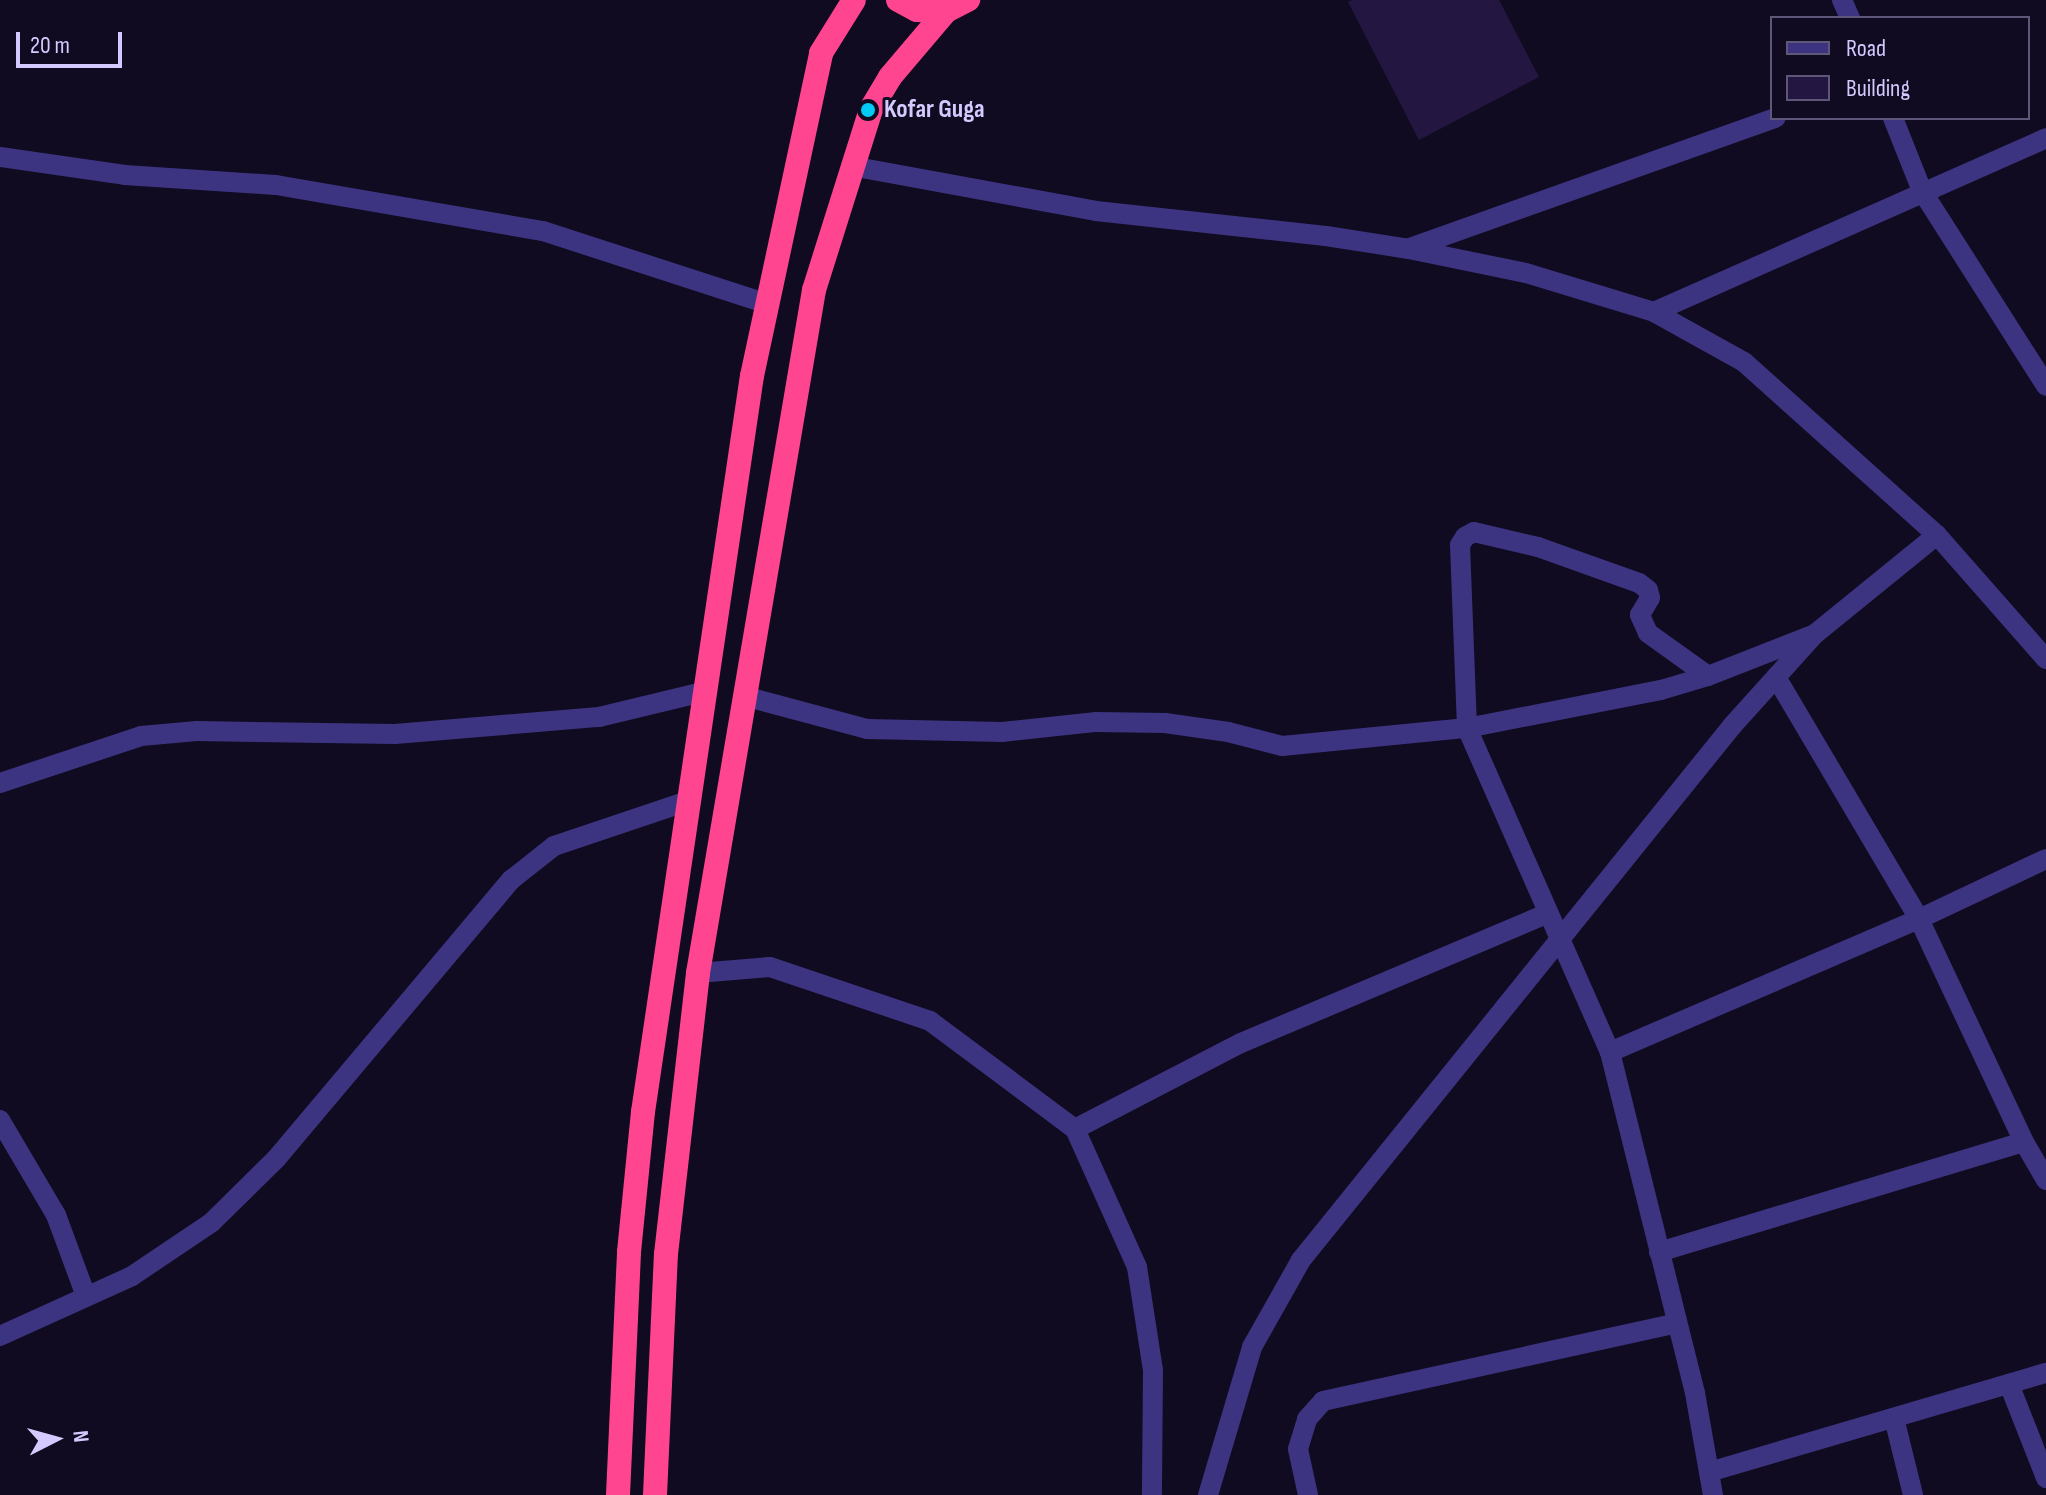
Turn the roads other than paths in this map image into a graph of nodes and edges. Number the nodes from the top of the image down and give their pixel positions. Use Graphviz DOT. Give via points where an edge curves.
graph roads {
  1 [pos="854,0"];
  2 [pos="898,0"];
  3 [pos="968,0"];
  4 [pos="946,11"];
  5 [pos="1770,120"];
  6 [pos="1894,120"];
  7 [pos="2046,138"];
  8 [pos="0,157"];
  9 [pos="851,166"];
  10 [pos="1922,191"];
  11 [pos="1409,249"];
  12 [pos="768,304"];
  13 [pos="1654,312"];
  14 [pos="2046,386"];
  15 [pos="1937,535"];
  16 [pos="1815,634"];
  17 [pos="2046,659"];
  18 [pos="1708,676"];
  19 [pos="1776,677"];
  20 [pos="707,691"];
  21 [pos="744,696"];
  22 [pos="1467,728"];
  23 [pos="0,783"];
  24 [pos="691,800"];
  25 [pos="2046,859"];
  26 [pos="1547,914"];
  27 [pos="1919,919"];
  28 [pos="1560,940"];
  29 [pos="698,973"];
  30 [pos="1610,1052"];
  31 [pos="0,1120"];
  32 [pos="1075,1129"];
  33 [pos="2024,1142"];
  34 [pos="2046,1180"];
  35 [pos="629,1252"];
  36 [pos="1659,1252"];
  37 [pos="666,1254"];
  38 [pos="86,1296"];
  39 [pos="1677,1323"];
  40 [pos="0,1336"];
  41 [pos="2046,1373"];
  42 [pos="2009,1384"];
  43 [pos="1894,1418"];
  44 [pos="1709,1472"];
  45 [pos="2046,1478"];
  46 [pos="618,1495"];
  47 [pos="655,1495"];
  48 [pos="1152,1495"];
  49 [pos="1208,1495"];
  50 [pos="1308,1495"];
  51 [pos="1713,1495"];
  52 [pos="1913,1495"];
  1 -- 12 [label="highway" via="821,53"];
  2 -- 4 [label="highway" via="917,10"];
  3 -- 4 [label="highway"];
  4 -- 9 [label="highway" via="890,77"];
  5 -- 11 [label="street"];
  6 -- 10 [label="street"];
  7 -- 10 [label="street"];
  8 -- 12 [label="street" via="125,175 276,185 543,231"];
  9 -- 11 [label="street" via="1096,211"];
  9 -- 21 [label="highway" via="814,290"];
  10 -- 13 [label="street"];
  10 -- 14 [label="street"];
  11 -- 13 [label="street" via="1526,273"];
  12 -- 20 [label="highway" via="752,376"];
  13 -- 15 [label="street" via="1744,362"];
  15 -- 16 [label="street"];
  15 -- 17 [label="street"];
  16 -- 18 [label="street"];
  16 -- 19 [label="street"];
  18 -- 22 [label="street"];
  18 -- 22 [label="street" via="1648,633 1640,615 1650,598 1639,583 1538,547 1474,532 1460,545"];
  19 -- 27 [label="street"];
  19 -- 28 [label="street"];
  20 -- 23 [label="street" via="599,717 395,734 197,731 141,736"];
  20 -- 24 [label="highway"];
  21 -- 22 [label="street" via="867,729 1002,732 1096,722 1165,723 1282,746"];
  21 -- 29 [label="highway"];
  22 -- 26 [label="street"];
  24 -- 35 [label="highway" via="662,967"];
  24 -- 38 [label="street" via="554,846 511,880 276,1159 211,1223 132,1276"];
  25 -- 27 [label="street"];
  26 -- 28 [label="street"];
  26 -- 32 [label="street" via="1241,1043"];
  27 -- 30 [label="street"];
  27 -- 33 [label="street"];
  28 -- 30 [label="street"];
  28 -- 49 [label="street" via="1301,1260 1252,1347"];
  29 -- 32 [label="street" via="770,967 930,1021"];
  29 -- 37 [label="highway"];
  30 -- 36 [label="street"];
  31 -- 38 [label="street" via="56,1215"];
  32 -- 48 [label="street" via="1137,1267 1153,1370"];
  33 -- 34 [label="street"];
  33 -- 36 [label="street"];
  35 -- 37 [label="highway"];
  35 -- 46 [label="highway"];
  36 -- 39 [label="street"];
  37 -- 47 [label="highway"];
  38 -- 40 [label="street"];
  39 -- 44 [label="street"];
  39 -- 50 [label="street" via="1323,1401 1307,1419 1298,1449"];
  41 -- 42 [label="street"];
  42 -- 43 [label="street"];
  42 -- 45 [label="street"];
  43 -- 44 [label="street"];
  43 -- 52 [label="street"];
  44 -- 51 [label="street"];
}
